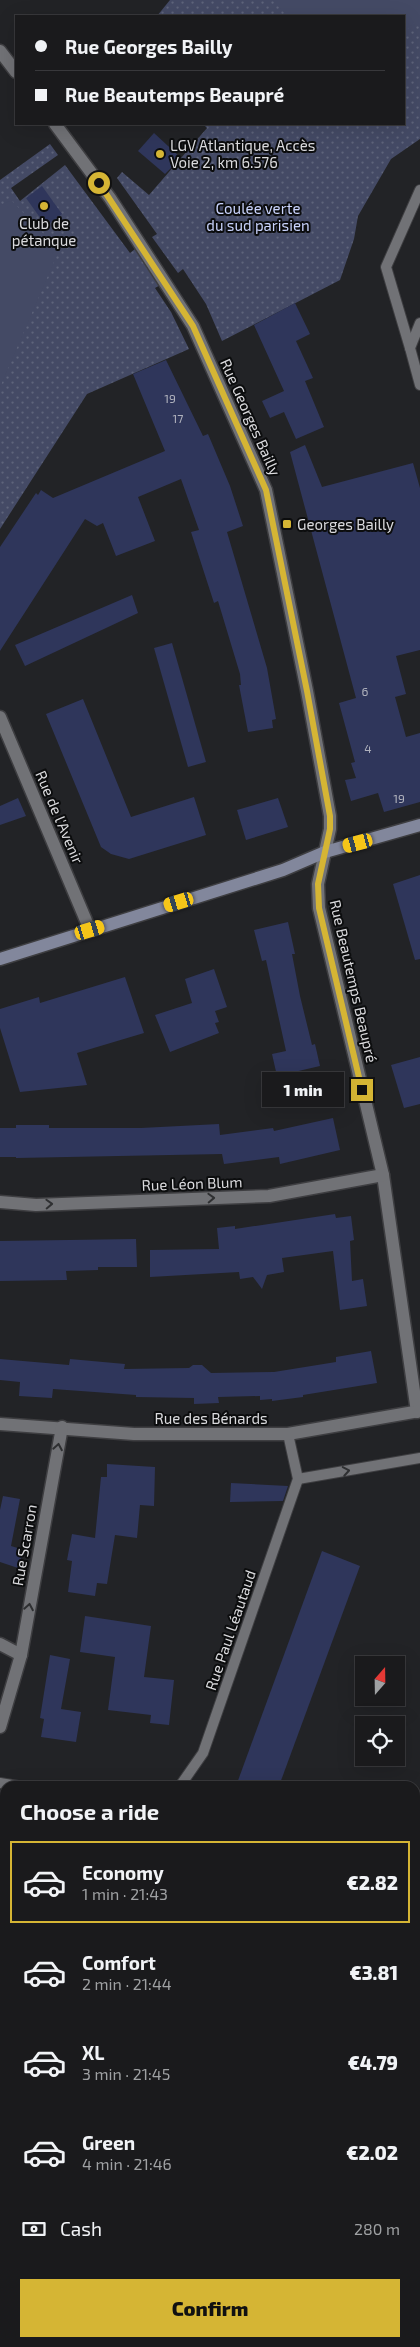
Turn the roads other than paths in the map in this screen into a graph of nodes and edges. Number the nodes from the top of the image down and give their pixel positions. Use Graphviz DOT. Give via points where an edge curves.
graph roads {
  1 [pos="0,51"];
  2 [pos="15,71"];
  3 [pos="56,125"];
  4 [pos="420,190"];
  5 [pos="420,323"];
  6 [pos="410,348"];
  7 [pos="420,385"];
  8 [pos="0,717"];
  9 [pos="420,825"];
  10 [pos="325,852"];
  11 [pos="90,930"];
  12 [pos="0,960"];
  13 [pos="383,1175"];
  14 [pos="0,1202"];
  15 [pos="418,1412"];
  16 [pos="0,1424"];
  17 [pos="62,1427"];
  18 [pos="288,1434"];
  19 [pos="420,1458"];
  20 [pos="298,1480"];
  21 [pos="0,1644"];
  22 [pos="20,1655"];
  23 [pos="0,1727"];
  24 [pos="183,1781"];
  1 -- 2 [label="street"];
  3 -- 10 [label="street, Rue Georges Bailly" via="110,198 193,326 266,490 330,816"];
  4 -- 6 [label="lane" via="386,266"];
  5 -- 6 [label="lane"];
  6 -- 7 [label="lane"];
  8 -- 11 [label="street, Rue de l'Avenir"];
  9 -- 10 [label="main road"];
  10 -- 11 [label="main road" via="283,870"];
  10 -- 13 [label="street, Rue Beautemps Beaupré" via="318,884 319,908"];
  11 -- 12 [label="main road"];
  14 -- 13 [label="street, Rue Léon Blum, one-way" via="36,1205 268,1196"];
  13 -- 15 [label="street, Rue Beautemps Beaupré"];
  15 -- 18 [label="street, Rue des Bénards"];
  16 -- 17 [label="street, Rue des Bénards"];
  17 -- 18 [label="street, Rue des Bénards" via="134,1434"];
  22 -- 17 [label="street, Rue Scarron, one-way"];
  18 -- 20 [label="lane"];
  20 -- 19 [label="lane, one-way"];
  20 -- 24 [label="lane, Rue Paul Léautaud" via="203,1753"];
  21 -- 22 [label="street"];
  22 -- 23 [label="street, Rue Scarron"];
}
